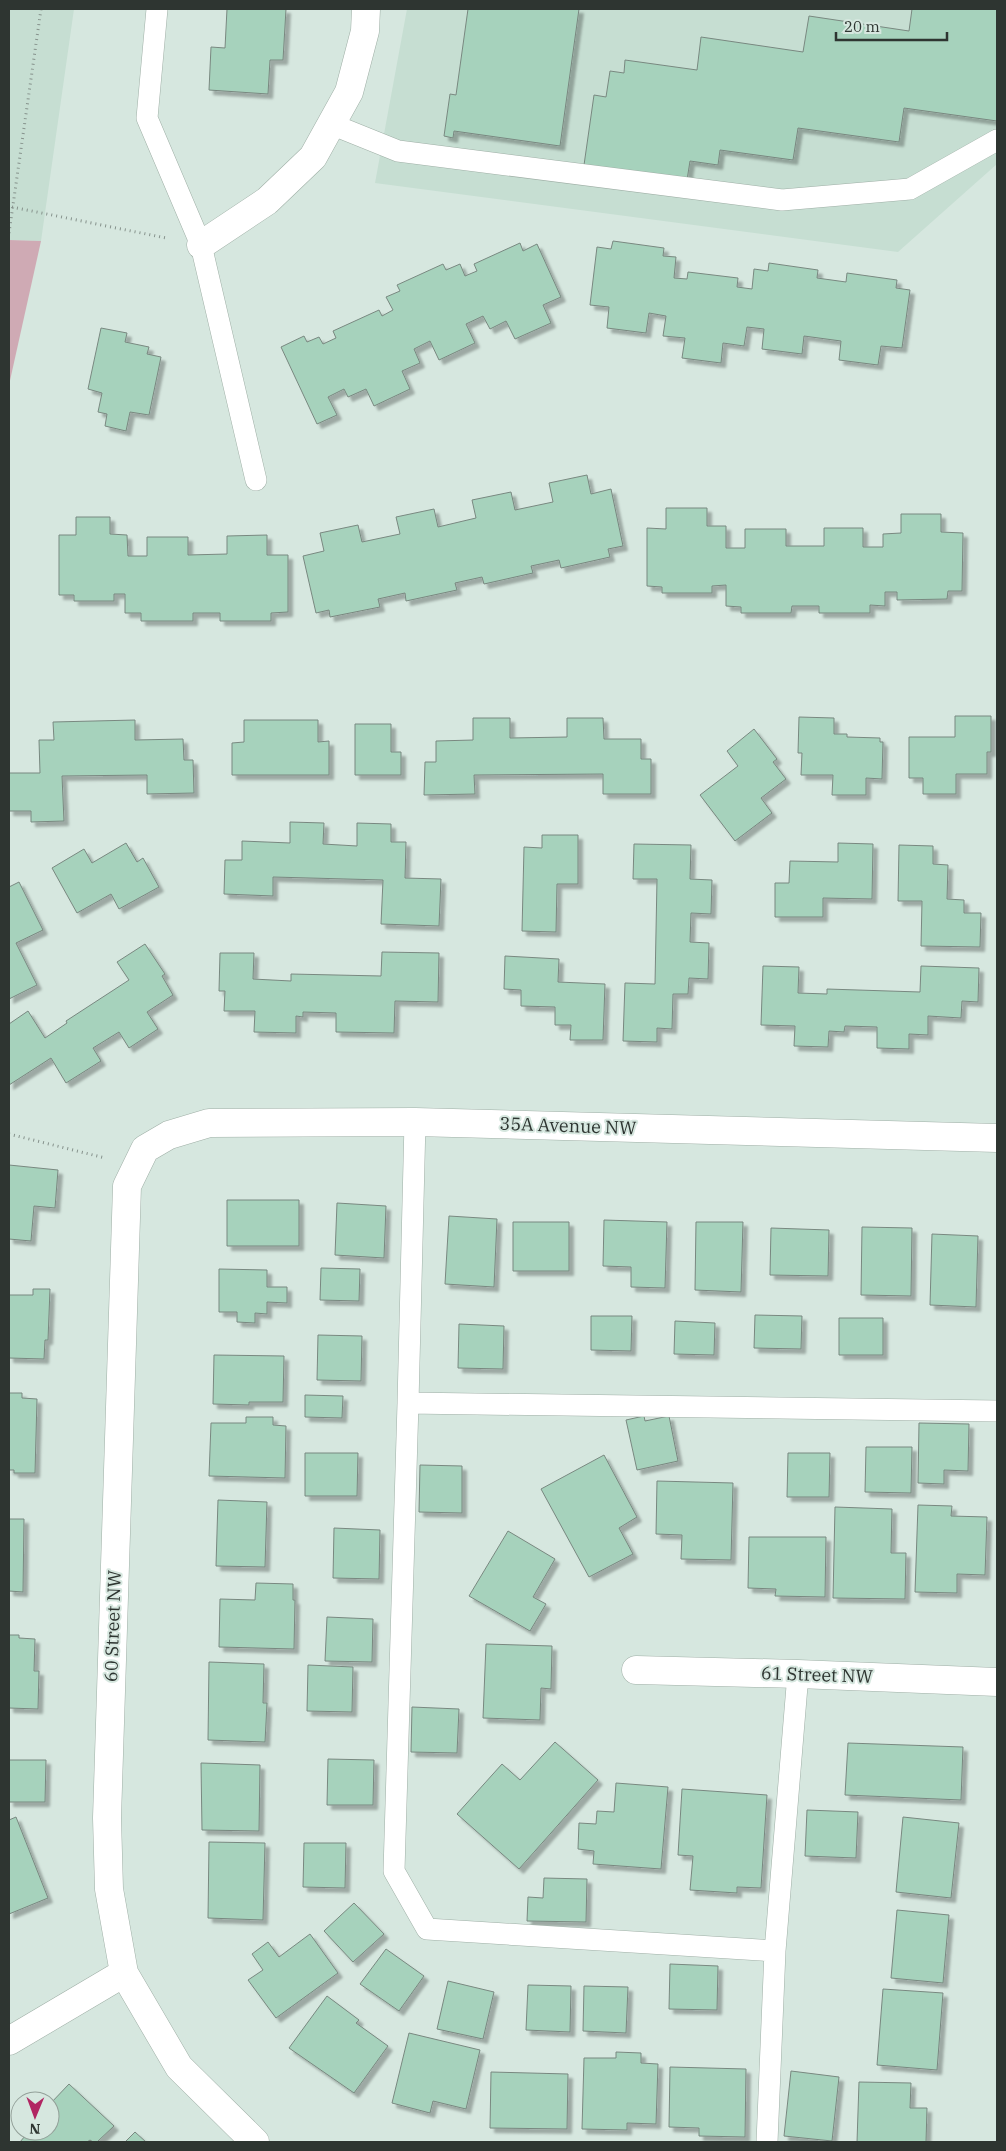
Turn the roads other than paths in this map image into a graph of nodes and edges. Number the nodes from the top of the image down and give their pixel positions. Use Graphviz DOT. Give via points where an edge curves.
graph roads {
  1 [pos="157,9"];
  2 [pos="366,9"];
  3 [pos="331,124"];
  4 [pos="997,140"];
  5 [pos="201,245"];
  6 [pos="256,480"];
  7 [pos="414,1122"];
  8 [pos="997,1138"];
  9 [pos="141,1158"];
  10 [pos="408,1403"];
  11 [pos="997,1411"];
  12 [pos="636,1670"];
  13 [pos="798,1674"];
  14 [pos="997,1682"];
  15 [pos="775,1951"];
  16 [pos="124,1972"];
  17 [pos="9,2041"];
  18 [pos="255,2142"];
  19 [pos="767,2142"];
  1 -- 5 [label="lane" via="147,118"];
  2 -- 3 [label="street" via="350,92"];
  3 -- 4 [label="lane" via="398,151 782,200 910,189"];
  3 -- 5 [label="street" via="312,158 267,201"];
  5 -- 6 [label="lane"];
  7 -- 8 [label="street, 35A Avenue NW"];
  7 -- 9 [label="street, 35A Avenue NW" via="208,1123 169,1135"];
  7 -- 10 [label="lane"];
  9 -- 16 [label="street, 60 Street NW" via="127,1186 108,1818 109,1889"];
  10 -- 11 [label="lane"];
  10 -- 15 [label="lane" via="394,1871 427,1929"];
  12 -- 13 [label="street, 61 Street NW"];
  13 -- 14 [label="street, 61 Street NW"];
  13 -- 15 [label="lane"];
  15 -- 19 [label="lane"];
  16 -- 17 [label="street"];
  16 -- 18 [label="street, 60 Street NW" via="179,2067"];
}
